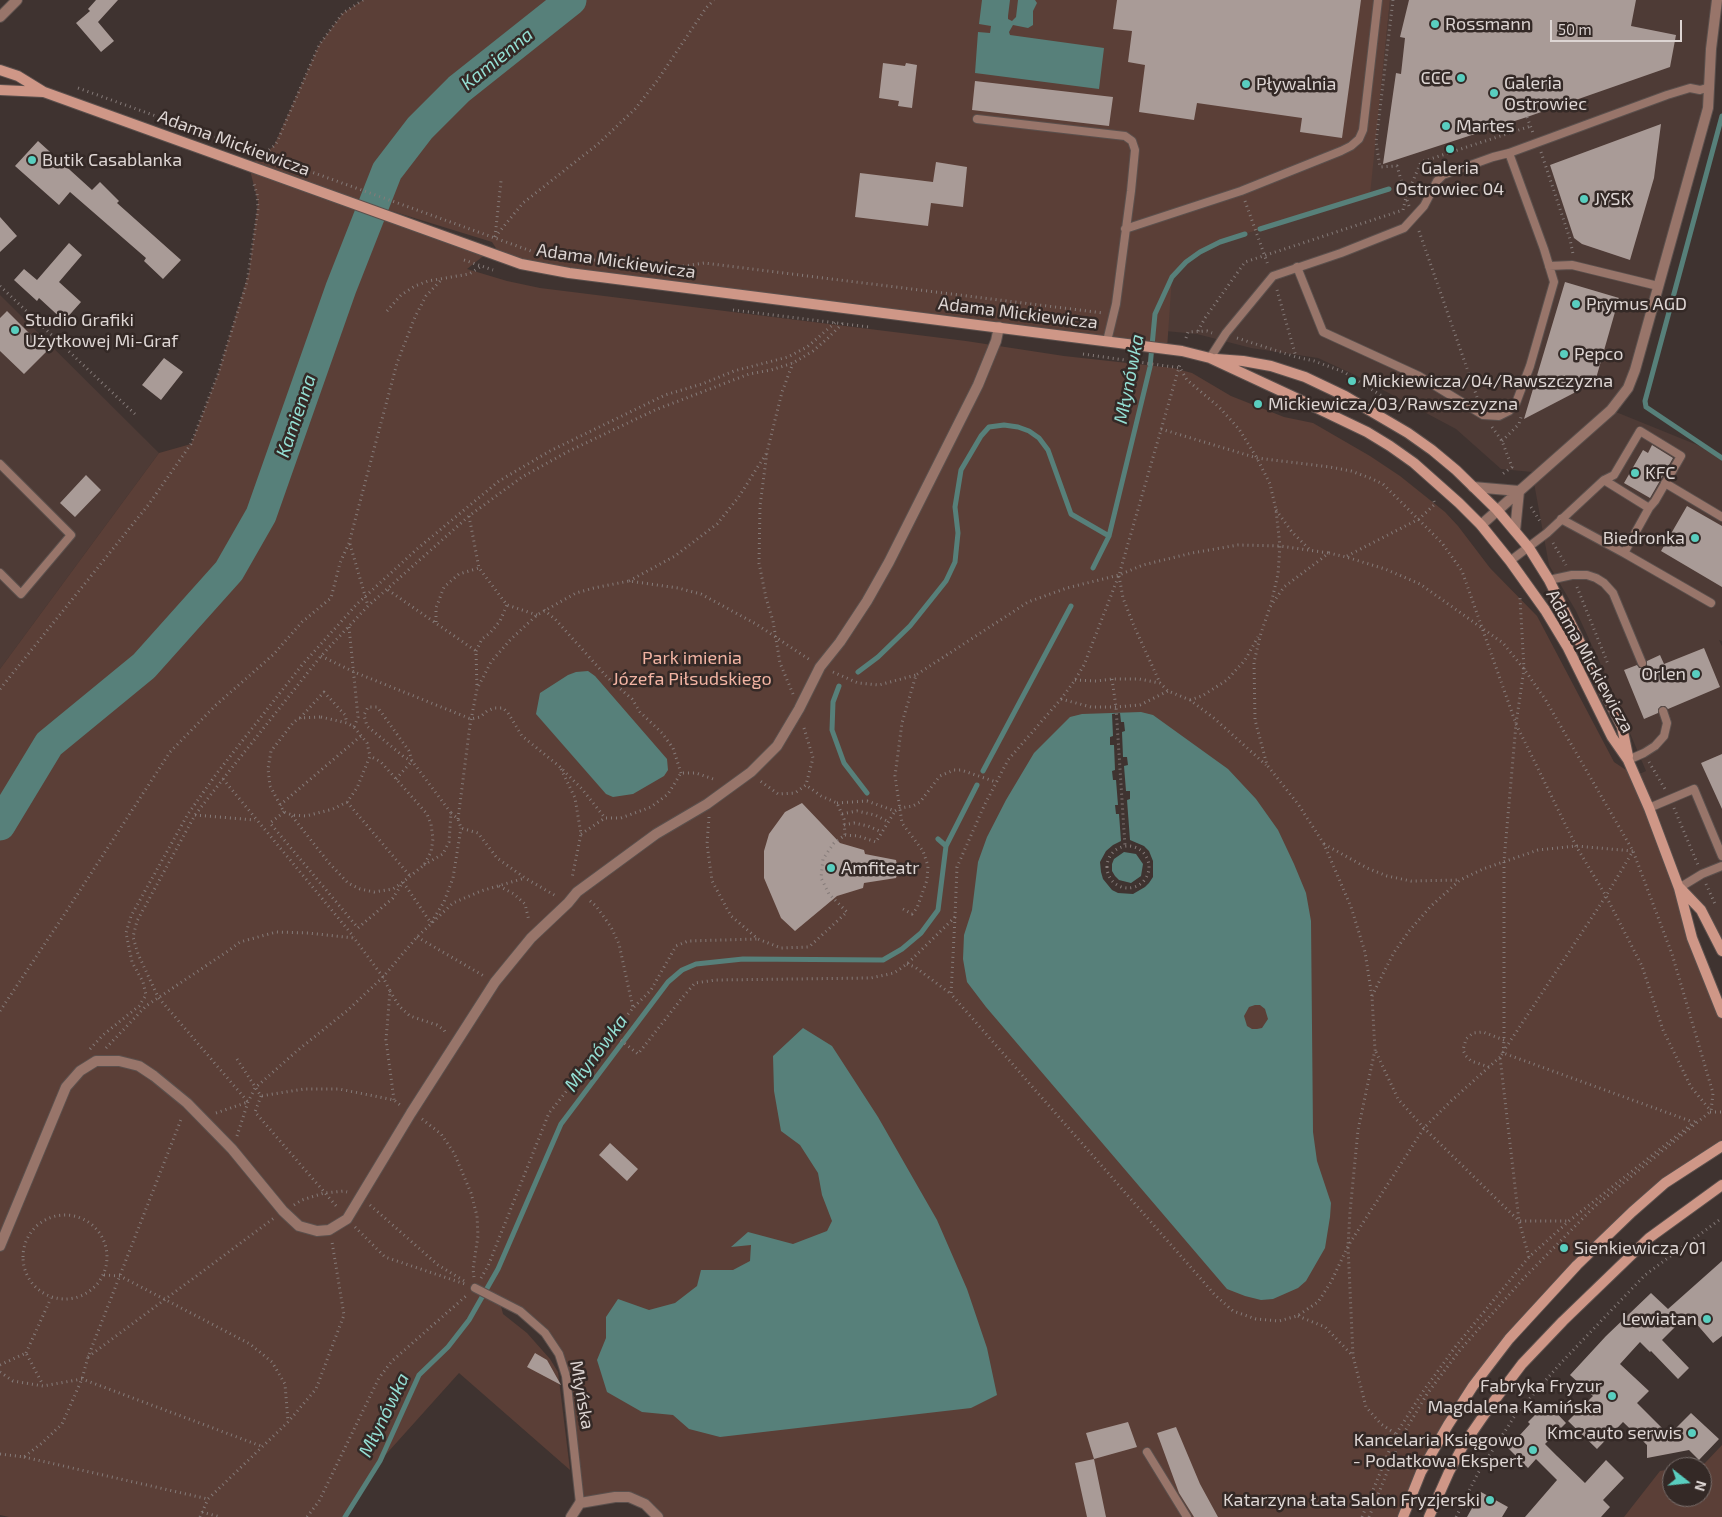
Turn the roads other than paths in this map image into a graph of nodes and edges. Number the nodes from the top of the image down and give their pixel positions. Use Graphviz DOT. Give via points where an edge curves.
graph roads {
  1 [pos="17,0"];
  2 [pos="1378,0"];
  3 [pos="1716,0"];
  4 [pos="0,17"];
  5 [pos="0,70"];
  6 [pos="1710,87"];
  7 [pos="0,90"];
  8 [pos="44,92"];
  9 [pos="977,119"];
  10 [pos="1509,153"];
  11 [pos="1125,229"];
  12 [pos="1549,266"];
  13 [pos="1297,267"];
  14 [pos="1658,286"];
  15 [pos="999,327"];
  16 [pos="1107,342"];
  17 [pos="1210,358"];
  18 [pos="0,464"];
  19 [pos="1604,480"];
  20 [pos="1665,483"];
  21 [pos="1473,487"];
  22 [pos="1519,491"];
  23 [pos="1649,508"];
  24 [pos="1497,510"];
  25 [pos="1722,517"];
  26 [pos="1561,519"];
  27 [pos="1481,525"];
  28 [pos="1515,531"];
  29 [pos="1529,548"];
  30 [pos="1624,554"];
  31 [pos="1510,561"];
  32 [pos="0,573"];
  33 [pos="1549,580"];
  34 [pos="1711,603"];
  35 [pos="1642,662"];
  36 [pos="1663,712"];
  37 [pos="1628,760"];
  38 [pos="1650,808"];
  39 [pos="1722,856"];
  40 [pos="1722,866"];
  41 [pos="1679,888"];
  42 [pos="1722,951"];
  43 [pos="1719,997"];
  44 [pos="1722,1012"];
  45 [pos="1721,1144"];
  46 [pos="1722,1185"];
  47 [pos="1722,1195"];
  48 [pos="1706,1196"];
  49 [pos="0,1246"];
  50 [pos="475,1288"];
  51 [pos="1147,1452"];
  52 [pos="580,1503"];
  53 [pos="571,1517"];
  54 [pos="658,1517"];
  55 [pos="1187,1517"];
  56 [pos="1403,1517"];
  57 [pos="1429,1517"];
  1 -- 4 [label="street"];
  2 -- 11 [label="lane" via="1363,130 1352,146 1241,191"];
  3 -- 6 [label="street"];
  5 -- 8 [label="street, Adama Mickiewicza" via="18,76"];
  6 -- 10 [label="lane" via="1690,88 1667,95"];
  6 -- 14 [label="street" via="1706,117"];
  7 -- 8 [label="street, Adama Mickiewicza"];
  8 -- 15 [label="street, Adama Mickiewicza" via="521,264"];
  9 -- 11 [label="lane" via="1125,136 1132,141 1135,150"];
  10 -- 12 [label="lane"];
  10 -- 13 [label="lane" via="1443,175 1424,206 1404,228"];
  11 -- 16 [label="lane"];
  12 -- 13 [label="lane" via="1554,282 1530,366 1516,403 1509,412 1499,416 1483,415 1420,376 1323,332"];
  12 -- 14 [label="lane" via="1572,265"];
  13 -- 17 [label="lane" via="1272,276"];
  14 -- 22 [label="street" via="1628,388 1611,410"];
  15 -- 16 [label="street, Adama Mickiewicza"];
  15 -- 49 [label="street" via="978,385 889,562 867,601 820,667 777,746 750,772 707,804 656,834 577,892 531,938 495,982 347,1219 329,1230 317,1231 299,1226 187,1102 140,1066 119,1061 96,1061 80,1071 66,1087"];
  16 -- 17 [label="street, Adama Mickiewicza" via="1182,351"];
  17 -- 21 [label="street, Adama Mickiewicza" via="1271,366 1305,377 1345,396 1424,444"];
  17 -- 27 [label="street, Adama Mickiewicza" via="1390,446 1441,485"];
  18 -- 32 [label="lane" via="72,535 21,594"];
  19 -- 20 [label="lane" via="1614,474 1640,430 1681,456"];
  19 -- 23 [label="lane"];
  19 -- 26 [label="lane"];
  20 -- 23 [label="lane"];
  20 -- 25 [label="lane"];
  21 -- 22 [label="street"];
  21 -- 24 [label="street, Adama Mickiewicza"];
  22 -- 24 [label="street"];
  22 -- 28 [label="street"];
  23 -- 30 [label="lane"];
  24 -- 27 [label="street"];
  24 -- 28 [label="street, Adama Mickiewicza"];
  26 -- 29 [label="lane"];
  26 -- 30 [label="lane"];
  27 -- 31 [label="street, Adama Mickiewicza"];
  28 -- 29 [label="street, Adama Mickiewicza"];
  29 -- 31 [label="lane"];
  29 -- 33 [label="street, Adama Mickiewicza"];
  30 -- 34 [label="lane"];
  31 -- 37 [label="street, Adama Mickiewicza" via="1530,586 1568,648 1612,737"];
  33 -- 35 [label="lane" via="1587,575 1604,583 1613,593"];
  33 -- 37 [label="street, Adama Mickiewicza" via="1622,726"];
  36 -- 37 [label="lane" via="1667,723 1664,736 1655,746"];
  37 -- 38 [label="street, Adama Mickiewicza"];
  38 -- 39 [label="lane" via="1694,789"];
  38 -- 41 [label="street, Adama Mickiewicza"];
  40 -- 41 [label="lane"];
  41 -- 42 [label="street, Adama Mickiewicza" via="1701,910"];
  41 -- 43 [label="street, Adama Mickiewicza" via="1692,938"];
  43 -- 44 [label="street, Adama Mickiewicza"];
  45 -- 56 [label="street" via="1665,1183 1632,1212 1577,1265 1509,1339 1448,1425 1421,1472"];
  46 -- 48 [label="street"];
  47 -- 48 [label="street"];
  48 -- 57 [label="street" via="1631,1253 1522,1364 1464,1444"];
  50 -- 52 [label="lane, Młyńska" via="520,1311 545,1333 558,1354 566,1376"];
  51 -- 55 [label="lane"];
  52 -- 53 [label="street"];
  52 -- 54 [label="street" via="629,1497 644,1504"];
}
